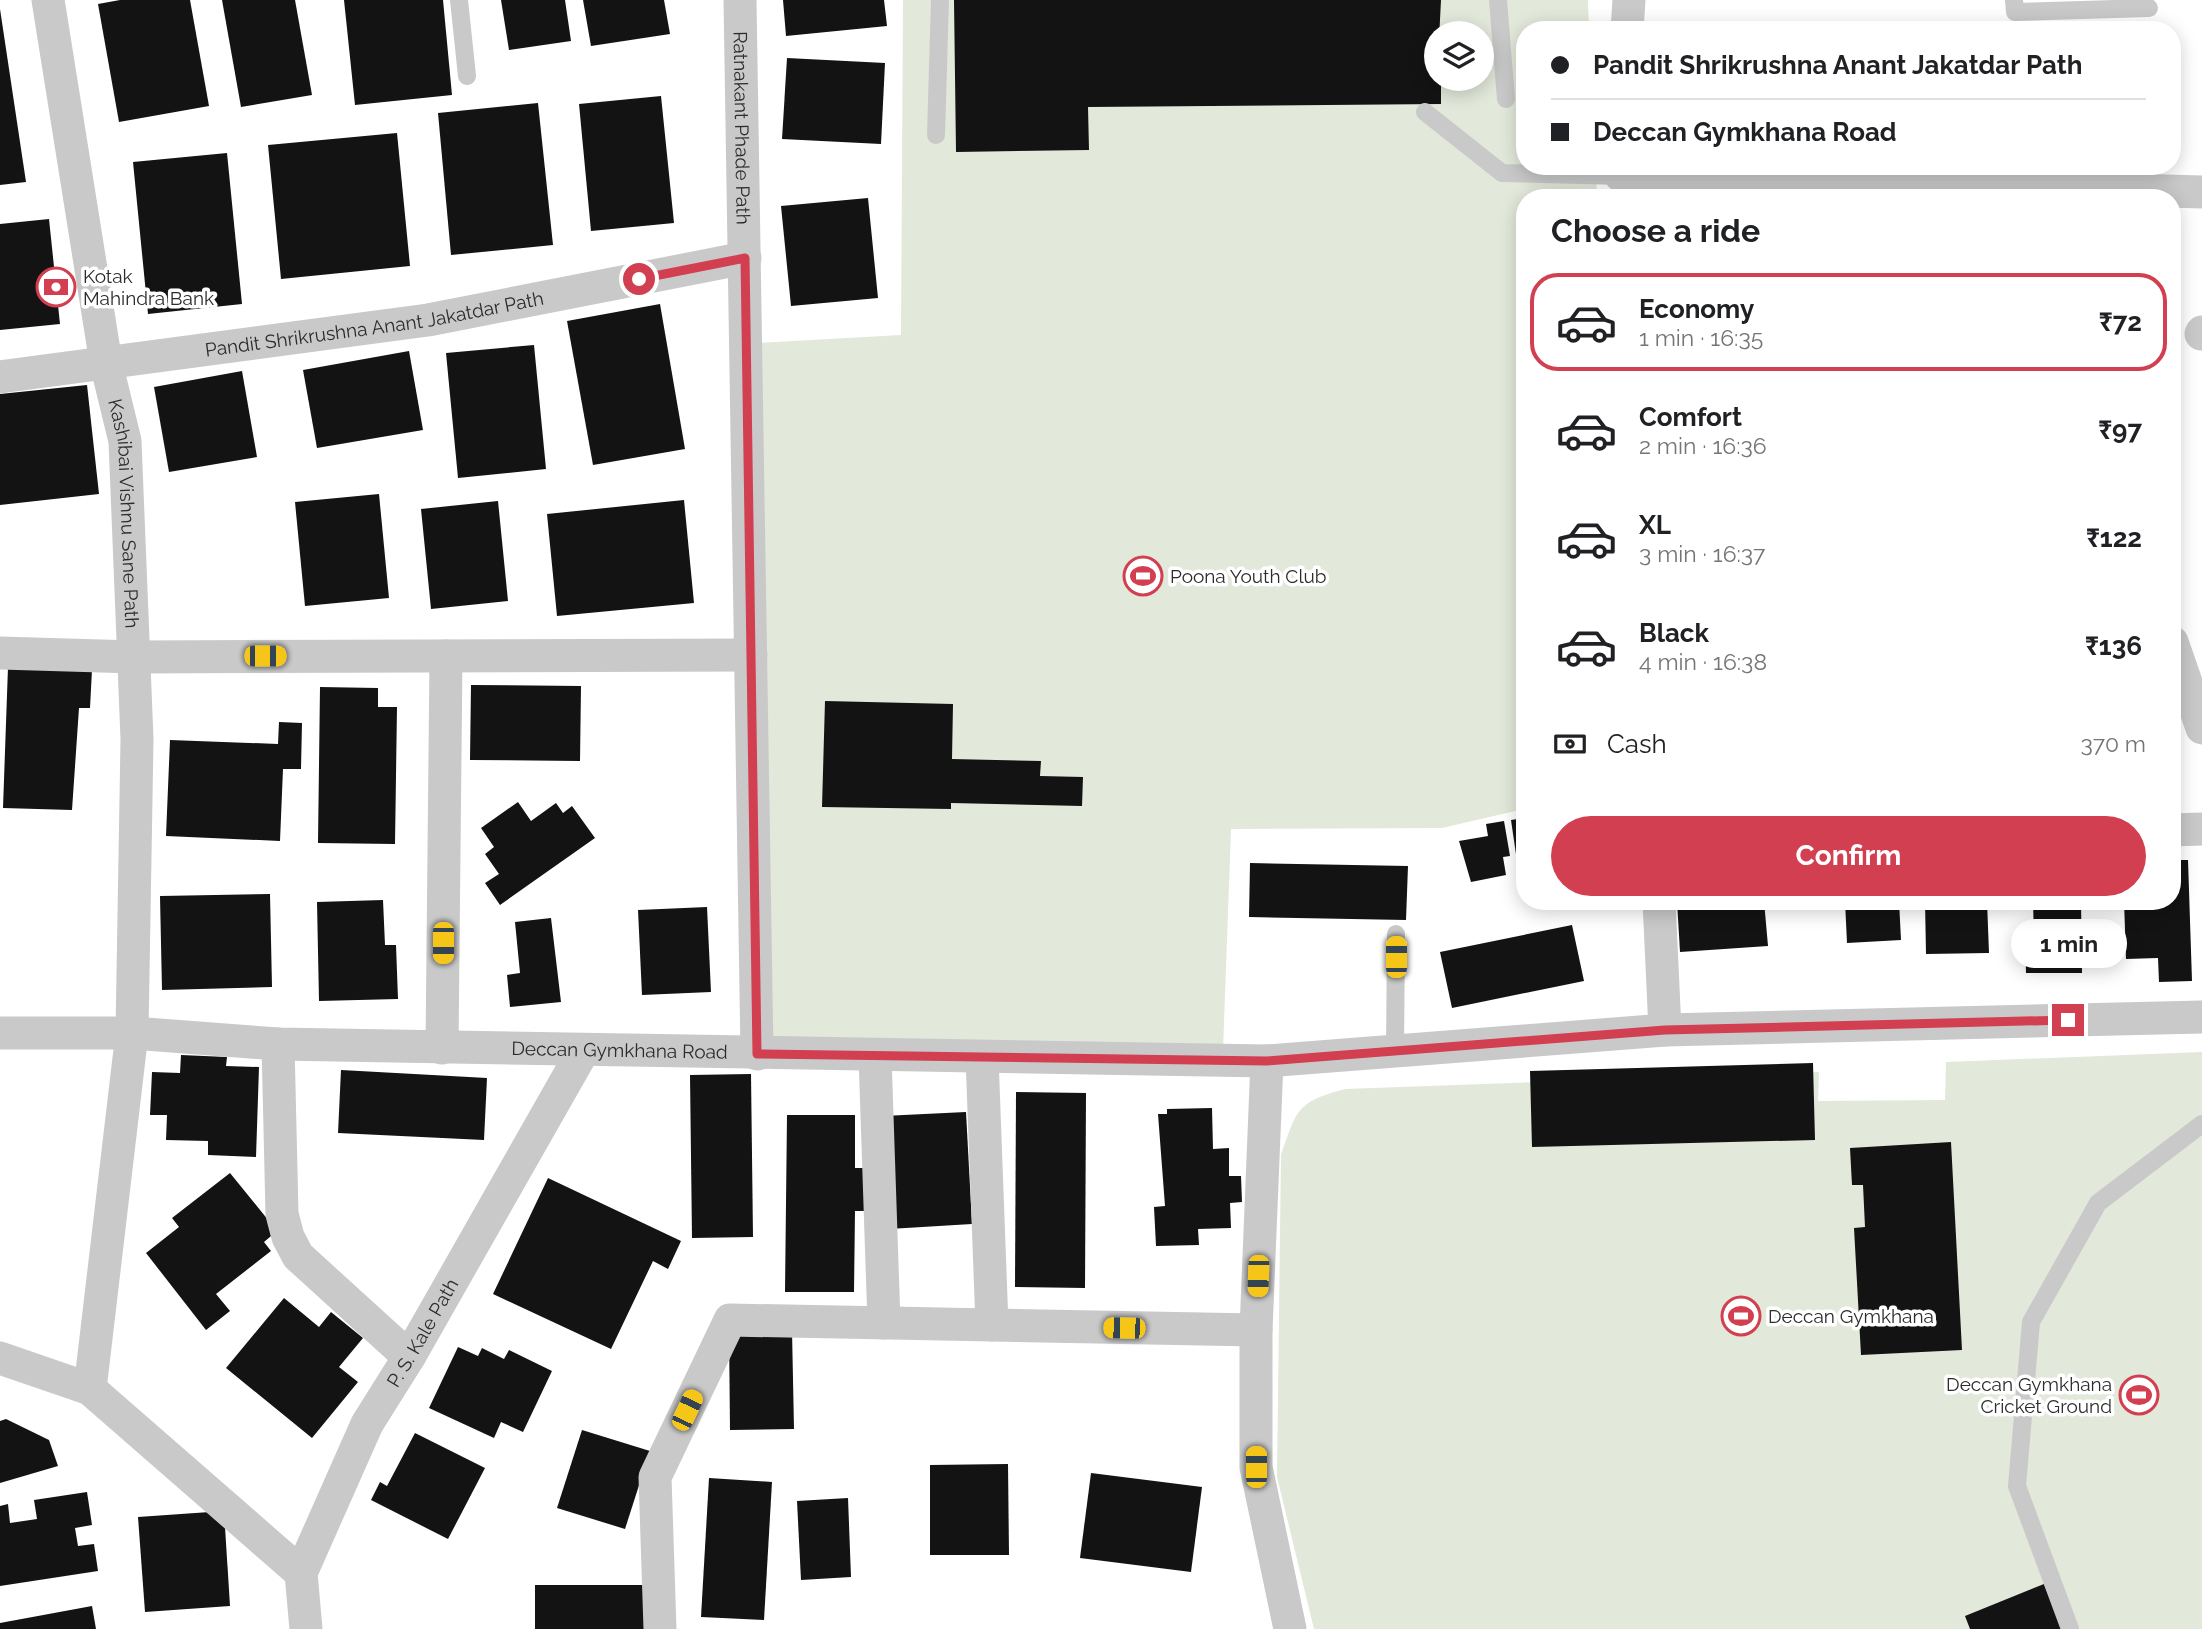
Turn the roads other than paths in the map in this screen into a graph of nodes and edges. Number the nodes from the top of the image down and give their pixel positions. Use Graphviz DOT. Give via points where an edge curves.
graph roads {
  1 [pos="48,0"];
  2 [pos="459,0"];
  3 [pos="740,0"];
  4 [pos="940,0"];
  5 [pos="1498,0"];
  6 [pos="1629,0"];
  7 [pos="2014,0"];
  8 [pos="2149,8"];
  9 [pos="1628,21"];
  10 [pos="467,76"];
  11 [pos="1506,99"];
  12 [pos="1425,111"];
  13 [pos="936,135"];
  14 [pos="1516,174"];
  15 [pos="1536,175"];
  16 [pos="1621,180"];
  17 [pos="2057,189"];
  18 [pos="2181,192"];
  19 [pos="2202,192"];
  20 [pos="745,258"];
  21 [pos="106,363"];
  22 [pos="0,377"];
  23 [pos="0,653"];
  24 [pos="751,655"];
  25 [pos="446,656"];
  26 [pos="135,657"];
  27 [pos="2181,668"];
  28 [pos="2202,728"];
  29 [pos="2202,829"];
  30 [pos="2181,830"];
  31 [pos="1659,910"];
  32 [pos="1396,934"];
  33 [pos="2202,1017"];
  34 [pos="1665,1030"];
  35 [pos="0,1033"];
  36 [pos="132,1033"];
  37 [pos="278,1044"];
  38 [pos="442,1048"];
  39 [pos="583,1051"];
  40 [pos="1395,1051"];
  41 [pos="757,1054"];
  42 [pos="875,1056"];
  43 [pos="982,1057"];
  44 [pos="1267,1061"];
  45 [pos="2202,1124"];
  46 [pos="884,1323"];
  47 [pos="992,1325"];
  48 [pos="1256,1330"];
  49 [pos="409,1357"];
  50 [pos="0,1359"];
  51 [pos="90,1389"];
  52 [pos="301,1573"];
  53 [pos="306,1629"];
  54 [pos="660,1629"];
  55 [pos="1290,1629"];
  56 [pos="2070,1629"];
  1 -- 21 [label="street, Kashibai Vishnu Sane Path"];
  2 -- 10 [label="lane"];
  3 -- 20 [label="street, Ratnakant Phade Path"];
  4 -- 13 [label="lane"];
  5 -- 11 [label="lane"];
  6 -- 9 [label="street"];
  7 -- 8 [label="lane" via="2015,12"];
  12 -- 14 [label="lane" via="1502,173"];
  15 -- 16 [label="lane"];
  16 -- 17 [label="street"];
  18 -- 19 [label="street"];
  20 -- 21 [label="street, Pandit Shrikrushna Anant Jakatdar Path" via="428,320"];
  20 -- 24 [label="street, Ratnakant Phade Path"];
  21 -- 22 [label="street, Pandit Shrikrushna Anant Jakatdar Path"];
  21 -- 26 [label="street, Kashibai Vishnu Sane Path" via="125,441"];
  23 -- 26 [label="street"];
  24 -- 25 [label="street"];
  24 -- 41 [label="street, Ratnakant Phade Path"];
  25 -- 26 [label="street"];
  25 -- 38 [label="street"];
  26 -- 36 [label="street, Kashibai Vishnu Sane Path"];
  27 -- 28 [label="street"];
  29 -- 30 [label="street"];
  31 -- 34 [label="street"];
  32 -- 40 [label="lane"];
  33 -- 34 [label="street, Deccan Gymkhana Road"];
  34 -- 40 [label="street, Deccan Gymkhana Road"];
  35 -- 36 [label="street, Deccan Gymkhana Road"];
  36 -- 37 [label="street, Deccan Gymkhana Road"];
  36 -- 51 [label="street, Kashibai Vishnu Sane Path"];
  37 -- 38 [label="street, Deccan Gymkhana Road"];
  37 -- 49 [label="street" via="282,1214 288,1237 298,1256"];
  38 -- 39 [label="street, Deccan Gymkhana Road"];
  39 -- 41 [label="street, Deccan Gymkhana Road"];
  39 -- 49 [label="street, P. S. Kale Path"];
  40 -- 44 [label="street, Deccan Gymkhana Road"];
  41 -- 42 [label="street, Deccan Gymkhana Road"];
  42 -- 43 [label="street, Deccan Gymkhana Road"];
  42 -- 46 [label="street"];
  43 -- 44 [label="street, Deccan Gymkhana Road"];
  43 -- 47 [label="street"];
  44 -- 48 [label="street"];
  45 -- 56 [label="lane" via="2098,1203 2032,1322 2017,1486"];
  46 -- 47 [label="street"];
  46 -- 54 [label="street" via="730,1320 655,1477"];
  47 -- 48 [label="street"];
  48 -- 55 [label="street" via="1256,1467"];
  49 -- 52 [label="street, P. S. Kale Path" via="367,1424"];
  50 -- 51 [label="street"];
  51 -- 52 [label="street"];
  52 -- 53 [label="street, P. S. Kale Path"];
}
